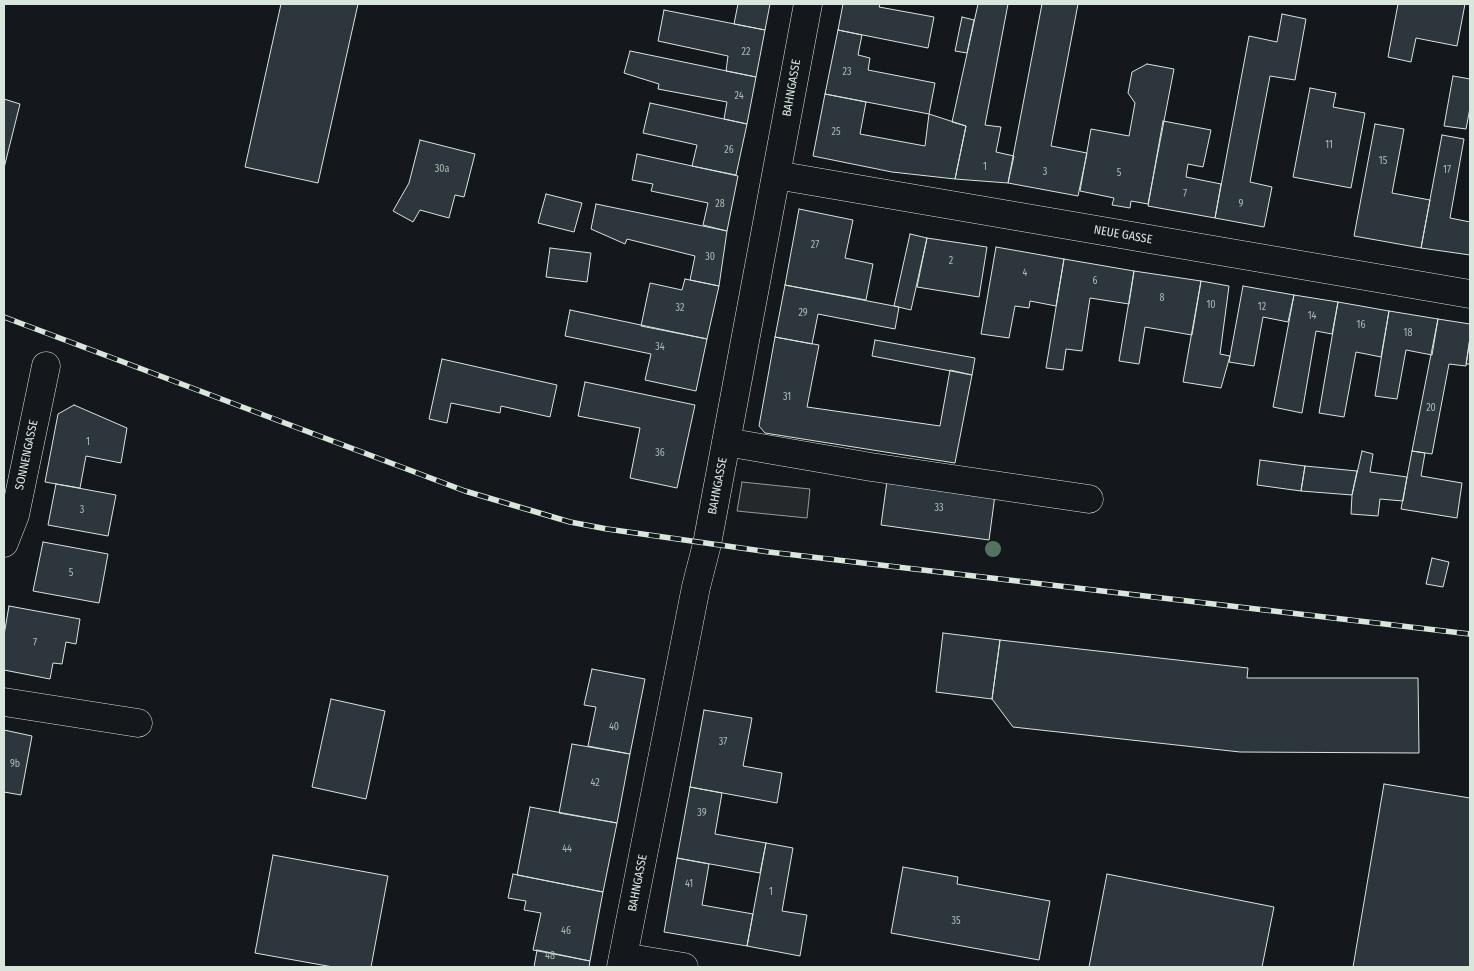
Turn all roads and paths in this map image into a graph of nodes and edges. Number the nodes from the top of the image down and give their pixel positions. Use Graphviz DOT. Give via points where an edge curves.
graph roads {
  1 [pos="808,4"];
  2 [pos="776,175"];
  3 [pos="1470,294"];
  4 [pos="46,366"];
  5 [pos="726,442"];
  6 [pos="1089,499"];
  7 [pos="4,543"];
  8 [pos="4,702"];
  9 [pos="138,723"];
  10 [pos="622,962"];
  11 [pos="684,967"];
  1 -- 2 [label="street, BAHNGASSE"];
  2 -- 3 [label="street, NEUE GASSE"];
  2 -- 5 [label="street, BAHNGASSE"];
  4 -- 7 [label="street, SONNENGASSE" via="15,515"];
  5 -- 6 [label="street"];
  5 -- 10 [label="street, BAHNGASSE"];
  8 -- 9 [label="street"];
  10 -- 11 [label="street"];
}
